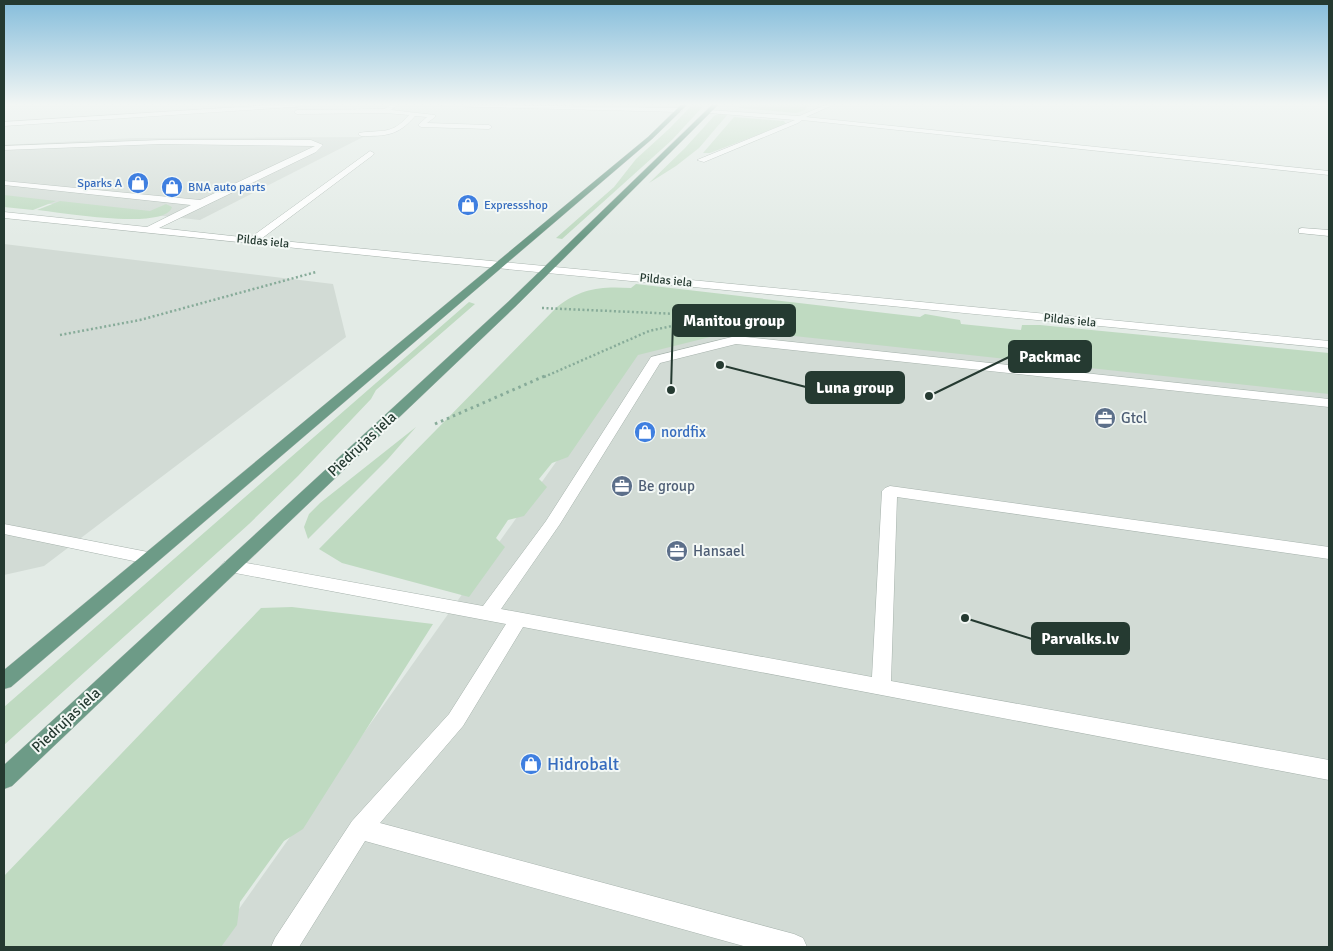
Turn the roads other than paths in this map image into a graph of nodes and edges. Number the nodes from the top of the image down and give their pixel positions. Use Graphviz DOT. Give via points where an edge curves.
graph roads {
  1 [pos="315,148"];
  2 [pos="637,148"];
  3 [pos="672,148"];
  4 [pos="730,148"];
  5 [pos="1092,148"];
  6 [pos="370,153"];
  7 [pos="701,160"];
  8 [pos="1329,173"];
  9 [pos="4,183"];
  10 [pos="201,203"];
  11 [pos="4,215"];
  12 [pos="150,229"];
  13 [pos="1302,231"];
  14 [pos="1329,233"];
  15 [pos="253,240"];
  16 [pos="500,264"];
  17 [pos="548,269"];
  18 [pos="1329,345"];
  19 [pos="1329,403"];
  20 [pos="4,529"];
  21 [pos="1329,553"];
  22 [pos="148,558"];
  23 [pos="230,566"];
  24 [pos="487,615"];
  25 [pos="517,621"];
  26 [pos="4,681"];
  27 [pos="881,687"];
  28 [pos="1329,770"];
  29 [pos="4,779"];
  30 [pos="360,829"];
  31 [pos="744,941"];
  32 [pos="284,947"];
  33 [pos="794,947"];
  1 -- 10 [label="street"];
  2 -- 16 [label="main road"];
  3 -- 17 [label="main road, Piedrujas iela"];
  4 -- 7 [label="street"];
  5 -- 8 [label="street"];
  6 -- 15 [label="street"];
  9 -- 10 [label="street"];
  10 -- 12 [label="street"];
  11 -- 12 [label="street, Pildas iela"];
  12 -- 15 [label="street, Pildas iela"];
  13 -- 14 [label="street"];
  15 -- 16 [label="street, Pildas iela"];
  16 -- 17 [label="street, Pildas iela"];
  16 -- 22 [label="main road"];
  17 -- 18 [label="street, Pildas iela"];
  17 -- 23 [label="main road, Piedrujas iela"];
  19 -- 24 [label="street" via="736,340 655,360 552,524"];
  20 -- 22 [label="street"];
  21 -- 27 [label="street" via="890,491"];
  22 -- 26 [label="main road"];
  23 -- 24 [label="street"];
  23 -- 29 [label="main road, Piedrujas iela"];
  24 -- 25 [label="street"];
  25 -- 27 [label="street"];
  25 -- 30 [label="street" via="456,720"];
  27 -- 28 [label="street"];
  30 -- 31 [label="street"];
  30 -- 32 [label="street"];
  31 -- 33 [label="street"];
}
